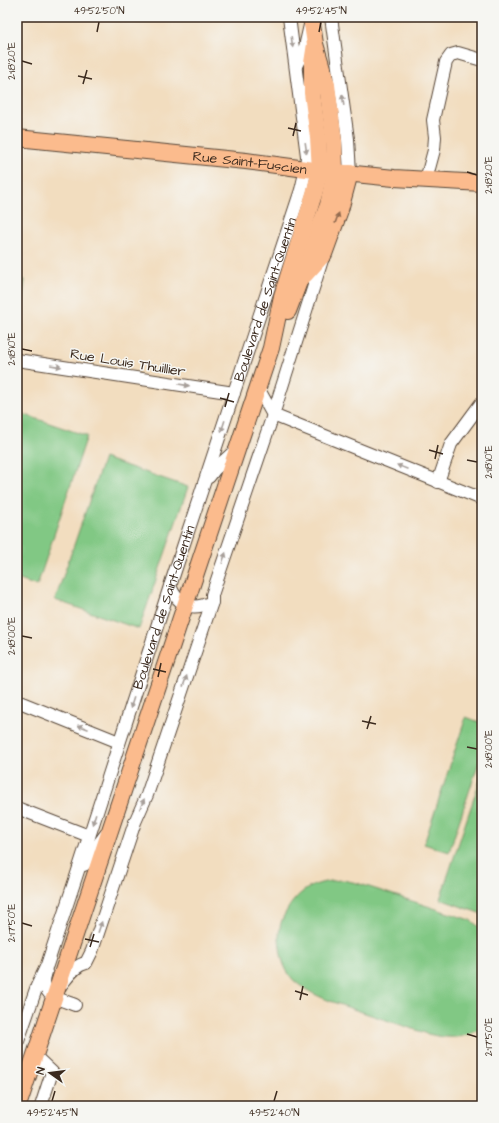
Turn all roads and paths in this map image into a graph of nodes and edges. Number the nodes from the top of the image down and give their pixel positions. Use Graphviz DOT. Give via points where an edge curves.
graph roads {
  1 [pos="289,17"];
  2 [pos="311,17"];
  3 [pos="331,17"];
  4 [pos="315,44"];
  5 [pos="482,60"];
  6 [pos="295,67"];
  7 [pos="17,138"];
  8 [pos="328,171"];
  9 [pos="427,181"];
  10 [pos="482,183"];
  11 [pos="324,254"];
  12 [pos="299,282"];
  13 [pos="271,348"];
  14 [pos="17,360"];
  15 [pos="258,388"];
  16 [pos="234,393"];
  17 [pos="482,402"];
  18 [pos="273,414"];
  19 [pos="238,447"];
  20 [pos="438,482"];
  21 [pos="204,483"];
  22 [pos="482,499"];
  23 [pos="170,586"];
  24 [pos="212,602"];
  25 [pos="185,605"];
  26 [pos="17,701"];
  27 [pos="119,742"];
  28 [pos="17,808"];
  29 [pos="111,827"];
  30 [pos="88,836"];
  31 [pos="76,877"];
  32 [pos="47,965"];
  33 [pos="56,993"];
  34 [pos="75,1004"];
  35 [pos="17,1044"];
  36 [pos="35,1056"];
  37 [pos="18,1106"];
  38 [pos="41,1106"];
  1 -- 6 [label="street, one-way"];
  2 -- 4 [label="main road"];
  2 -- 6 [label="street" via="305,47"];
  8 -- 3 [label="street, one-way" via="348,139"];
  4 -- 8 [label="main road" via="312,63 327,136"];
  4 -- 8 [label="main road" via="327,85 334,141"];
  5 -- 9 [label="street" via="458,53 451,55 446,62 433,120 434,150"];
  6 -- 8 [label="street, one-way" via="307,156"];
  7 -- 8 [label="main road, Rue Saint-Fuscien"];
  8 -- 9 [label="main road, Rue Saint-Fuscien"];
  11 -- 8 [label="main road, one-way" via="340,210"];
  8 -- 12 [label="main road" via="298,270"];
  8 -- 13 [label="main road, Boulevard de Saint-Quentin" via="314,194 282,296"];
  8 -- 16 [label="street, Boulevard de Saint-Quentin" via="302,190"];
  9 -- 10 [label="main road, Rue Saint-Fuscien"];
  11 -- 12 [label="main road"];
  11 -- 18 [label="street, Boulevard de Saint-Quentin"];
  12 -- 13 [label="main road, Boulevard de Saint-Quentin" via="280,333"];
  13 -- 15 [label="main road, Boulevard de Saint-Quentin"];
  14 -- 16 [label="street, Rue Louis Thuillier, one-way"];
  15 -- 18 [label="street"];
  15 -- 19 [label="main road, Boulevard de Saint-Quentin"];
  16 -- 21 [label="street, Boulevard de Saint-Quentin, one-way"];
  17 -- 20 [label="street" via="451,444"];
  20 -- 18 [label="street, one-way"];
  24 -- 18 [label="street, Boulevard de Saint-Quentin, one-way" via="212,595"];
  19 -- 21 [label="street"];
  19 -- 25 [label="main road, Boulevard de Saint-Quentin"];
  20 -- 22 [label="street"];
  21 -- 23 [label="street, Boulevard de Saint-Quentin"];
  23 -- 25 [label="street" via="176,599"];
  23 -- 27 [label="street, Boulevard de Saint-Quentin, one-way"];
  24 -- 25 [label="street" via="194,607"];
  33 -- 24 [label="street, Boulevard de Saint-Quentin, one-way" via="72,971 80,964 86,963 92,951"];
  25 -- 29 [label="main road, Boulevard de Saint-Quentin"];
  27 -- 26 [label="street, one-way"];
  27 -- 30 [label="street, Boulevard de Saint-Quentin, one-way"];
  28 -- 30 [label="street"];
  29 -- 31 [label="street"];
  29 -- 33 [label="main road, Boulevard de Saint-Quentin"];
  30 -- 31 [label="street, Boulevard de Saint-Quentin"];
  31 -- 32 [label="street, Boulevard de Saint-Quentin"];
  32 -- 33 [label="street" via="44,982 46,990"];
  32 -- 35 [label="street, Boulevard de Saint-Quentin"];
  33 -- 34 [label="street"];
  33 -- 36 [label="main road, Boulevard de Saint-Quentin"];
  36 -- 37 [label="main road, Boulevard de Saint-Quentin"];
  36 -- 38 [label="street" via="52,1072"];
}
